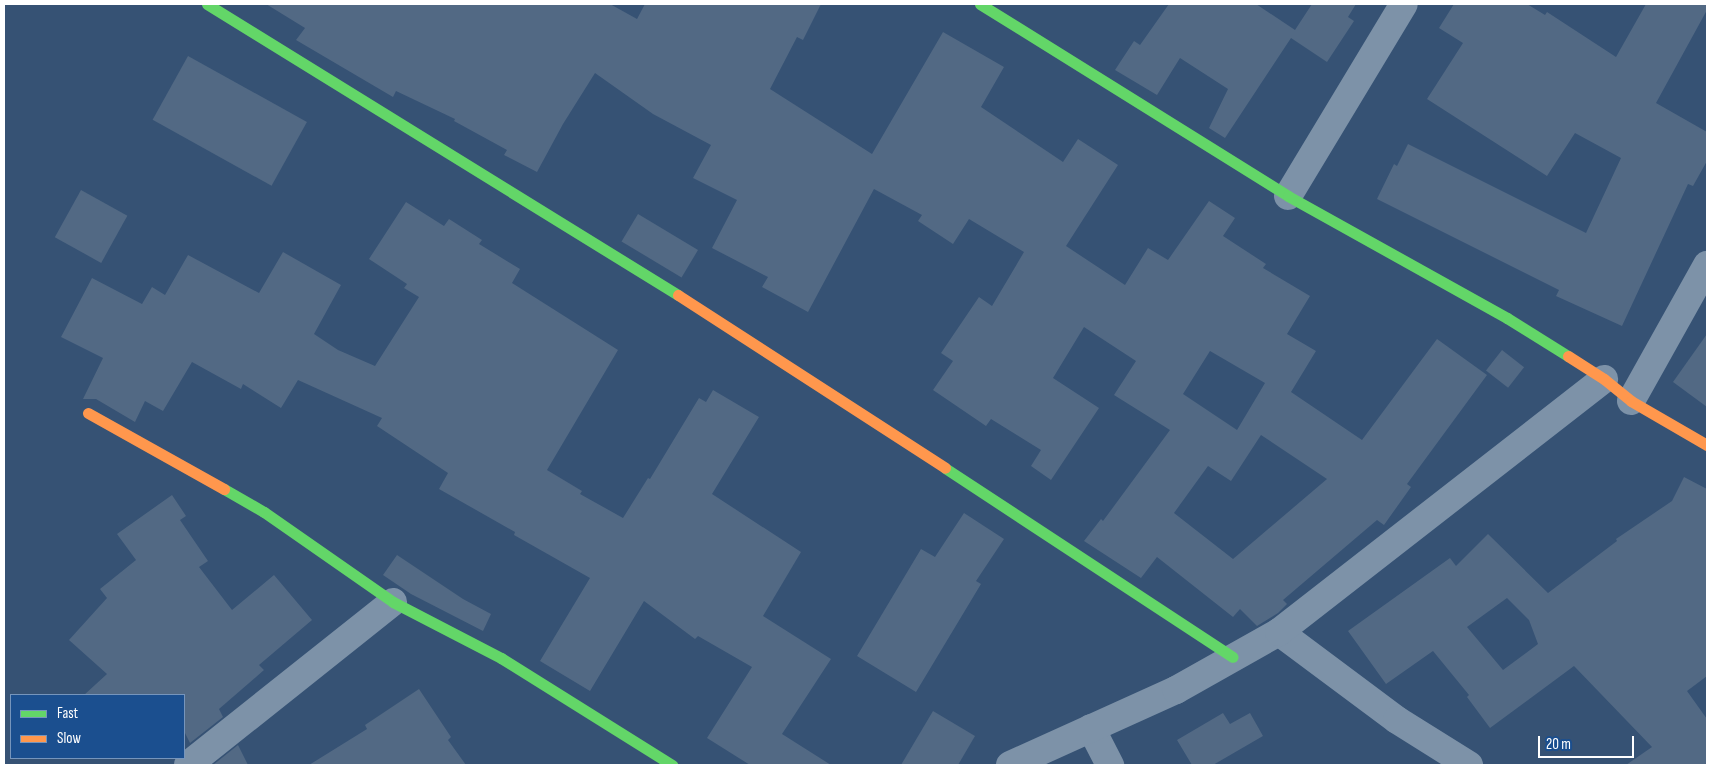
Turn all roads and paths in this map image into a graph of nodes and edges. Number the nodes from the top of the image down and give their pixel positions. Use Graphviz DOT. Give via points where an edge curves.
graph roads {
  1 [pos="206,4"];
  2 [pos="980,4"];
  3 [pos="1404,4"];
  4 [pos="1288,196"];
  5 [pos="1707,265"];
  6 [pos="1604,379"];
  7 [pos="1631,401"];
  8 [pos="88,413"];
  9 [pos="1707,446"];
  10 [pos="393,602"];
  11 [pos="1279,632"];
  12 [pos="1233,657"];
  13 [pos="1091,728"];
  14 [pos="188,765"];
  15 [pos="672,765"];
  16 [pos="1010,765"];
  17 [pos="1110,765"];
  18 [pos="1470,765"];
  1 -- 12 [label="street" via="735,331"];
  2 -- 4 [label="street"];
  3 -- 4 [label="street"];
  4 -- 6 [label="street" via="1507,318"];
  5 -- 7 [label="street"];
  6 -- 7 [label="street"];
  6 -- 11 [label="street"];
  7 -- 9 [label="street"];
  8 -- 10 [label="street" via="264,512"];
  10 -- 14 [label="street"];
  10 -- 15 [label="street" via="501,658"];
  11 -- 12 [label="street"];
  11 -- 18 [label="street" via="1397,720"];
  12 -- 13 [label="street" via="1176,690"];
  13 -- 16 [label="street"];
  13 -- 17 [label="street"];
}
